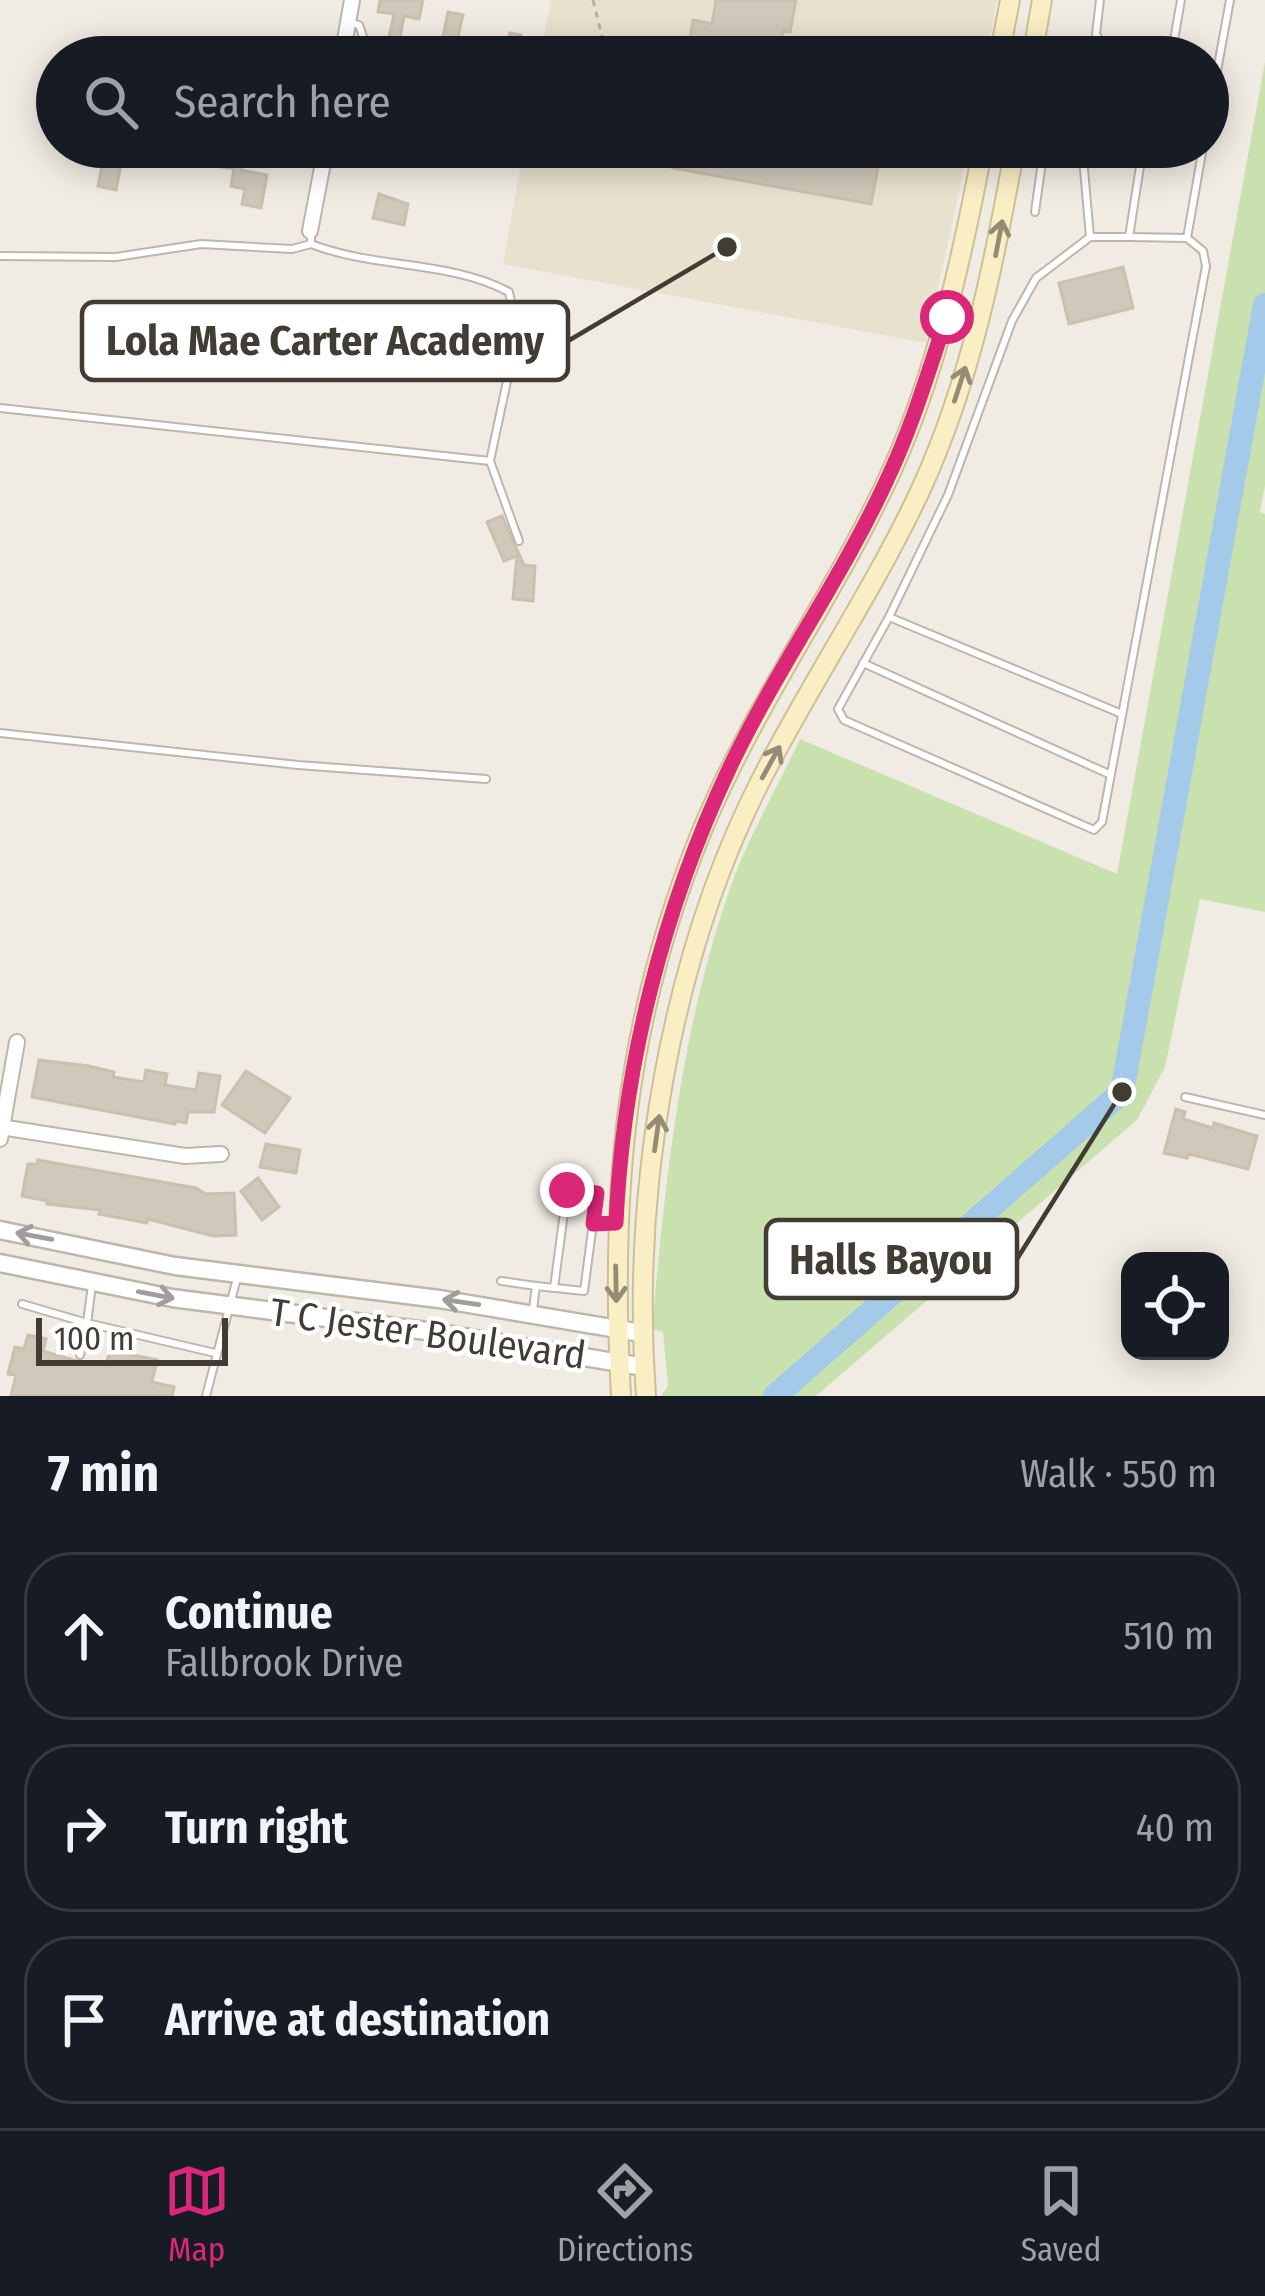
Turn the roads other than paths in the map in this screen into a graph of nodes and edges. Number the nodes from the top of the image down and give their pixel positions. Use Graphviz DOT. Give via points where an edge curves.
graph roads {
  1 [pos="352,0"];
  2 [pos="1010,0"];
  3 [pos="1042,0"];
  4 [pos="1100,0"];
  5 [pos="1181,0"];
  6 [pos="1230,0"];
  7 [pos="348,22"];
  8 [pos="346,36"];
  9 [pos="366,36"];
  10 [pos="1003,36"];
  11 [pos="1036,36"];
  12 [pos="1097,36"];
  13 [pos="1175,36"];
  14 [pos="1223,36"];
  15 [pos="322,168"];
  16 [pos="978,168"];
  17 [pos="1012,168"];
  18 [pos="1041,168"];
  19 [pos="1084,168"];
  20 [pos="1140,168"];
  21 [pos="1199,168"];
  22 [pos="1035,212"];
  23 [pos="311,237"];
  24 [pos="1090,237"];
  25 [pos="1129,237"];
  26 [pos="1187,238"];
  27 [pos="0,256"];
  28 [pos="947,317"];
  29 [pos="979,328"];
  30 [pos="0,408"];
  31 [pos="490,461"];
  32 [pos="519,541"];
  33 [pos="889,617"];
  34 [pos="863,663"];
  35 [pos="1122,714"];
  36 [pos="0,733"];
  37 [pos="1111,775"];
  38 [pos="486,779"];
  39 [pos="17,1042"];
  40 [pos="1185,1097"];
  41 [pos="1265,1114"];
  42 [pos="1,1131"];
  43 [pos="220,1154"];
  44 [pos="563,1216"];
  45 [pos="574,1217"];
  46 [pos="0,1230"];
  47 [pos="0,1263"];
  48 [pos="577,1269"];
  49 [pos="587,1270"];
  50 [pos="238,1275"];
  51 [pos="501,1281"];
  52 [pos="92,1282"];
  53 [pos="536,1286"];
  54 [pos="554,1288"];
  55 [pos="22,1304"];
  56 [pos="230,1307"];
  57 [pos="533,1312"];
  58 [pos="87,1323"];
  59 [pos="617,1328"];
  60 [pos="641,1333"];
  61 [pos="215,1353"];
  62 [pos="80,1355"];
  63 [pos="619,1362"];
  64 [pos="644,1367"];
  65 [pos="206,1396"];
  66 [pos="621,1396"];
  67 [pos="646,1396"];
  1 -- 7 [label="street"];
  2 -- 10 [label="main road"];
  3 -- 11 [label="main road"];
  4 -- 12 [label="lane"];
  5 -- 13 [label="lane"];
  6 -- 14 [label="lane"];
  7 -- 8 [label="street"];
  7 -- 9 [label="lane"];
  15 -- 23 [label="street"];
  16 -- 28 [label="main road"];
  29 -- 17 [label="main road, one-way"];
  18 -- 22 [label="lane"];
  19 -- 24 [label="lane"];
  20 -- 25 [label="lane"];
  21 -- 26 [label="lane"];
  23 -- 27 [label="lane" via="292,249 201,244 116,257"];
  23 -- 31 [label="lane" via="342,256 483,278 509,292 517,334"];
  24 -- 25 [label="lane"];
  24 -- 33 [label="lane" via="1036,278 1012,321 948,495"];
  25 -- 26 [label="lane"];
  26 -- 35 [label="lane" via="1207,266"];
  28 -- 29 [label="main road"];
  28 -- 59 [label="main road, one-way" via="891,472 732,763 672,915 626,1116"];
  60 -- 29 [label="main road, one-way" via="659,1120 704,926 762,778 921,488"];
  30 -- 31 [label="lane"];
  31 -- 32 [label="lane"];
  33 -- 34 [label="lane"];
  33 -- 35 [label="lane"];
  34 -- 37 [label="lane"];
  34 -- 37 [label="lane" via="838,709 844,720 1088,829 1102,821"];
  35 -- 37 [label="lane"];
  36 -- 38 [label="lane"];
  39 -- 42 [label="street"];
  40 -- 41 [label="lane"];
  42 -- 43 [label="street"];
  44 -- 45 [label="lane"];
  44 -- 49 [label="lane" via="567,1190 597,1193"];
  44 -- 54 [label="lane"];
  50 -- 46 [label="street, T C Jester Boulevard, one-way"];
  47 -- 52 [label="street, T C Jester Boulevard"];
  48 -- 49 [label="lane"];
  49 -- 54 [label="lane" via="584,1291"];
  50 -- 56 [label="lane"];
  57 -- 50 [label="street, T C Jester Boulevard, one-way"];
  51 -- 53 [label="lane"];
  52 -- 56 [label="street, T C Jester Boulevard, one-way"];
  52 -- 58 [label="lane"];
  53 -- 54 [label="lane"];
  53 -- 57 [label="lane"];
  55 -- 58 [label="lane"];
  56 -- 61 [label="lane"];
  56 -- 63 [label="street, T C Jester Boulevard"];
  57 -- 59 [label="street, T C Jester Boulevard"];
  58 -- 61 [label="lane"];
  58 -- 62 [label="lane"];
  59 -- 60 [label="street, T C Jester Boulevard"];
  59 -- 63 [label="main road"];
  60 -- 64 [label="main road"];
  61 -- 65 [label="lane"];
  63 -- 64 [label="street, T C Jester Boulevard"];
  63 -- 66 [label="main road"];
  64 -- 67 [label="main road"];
}
